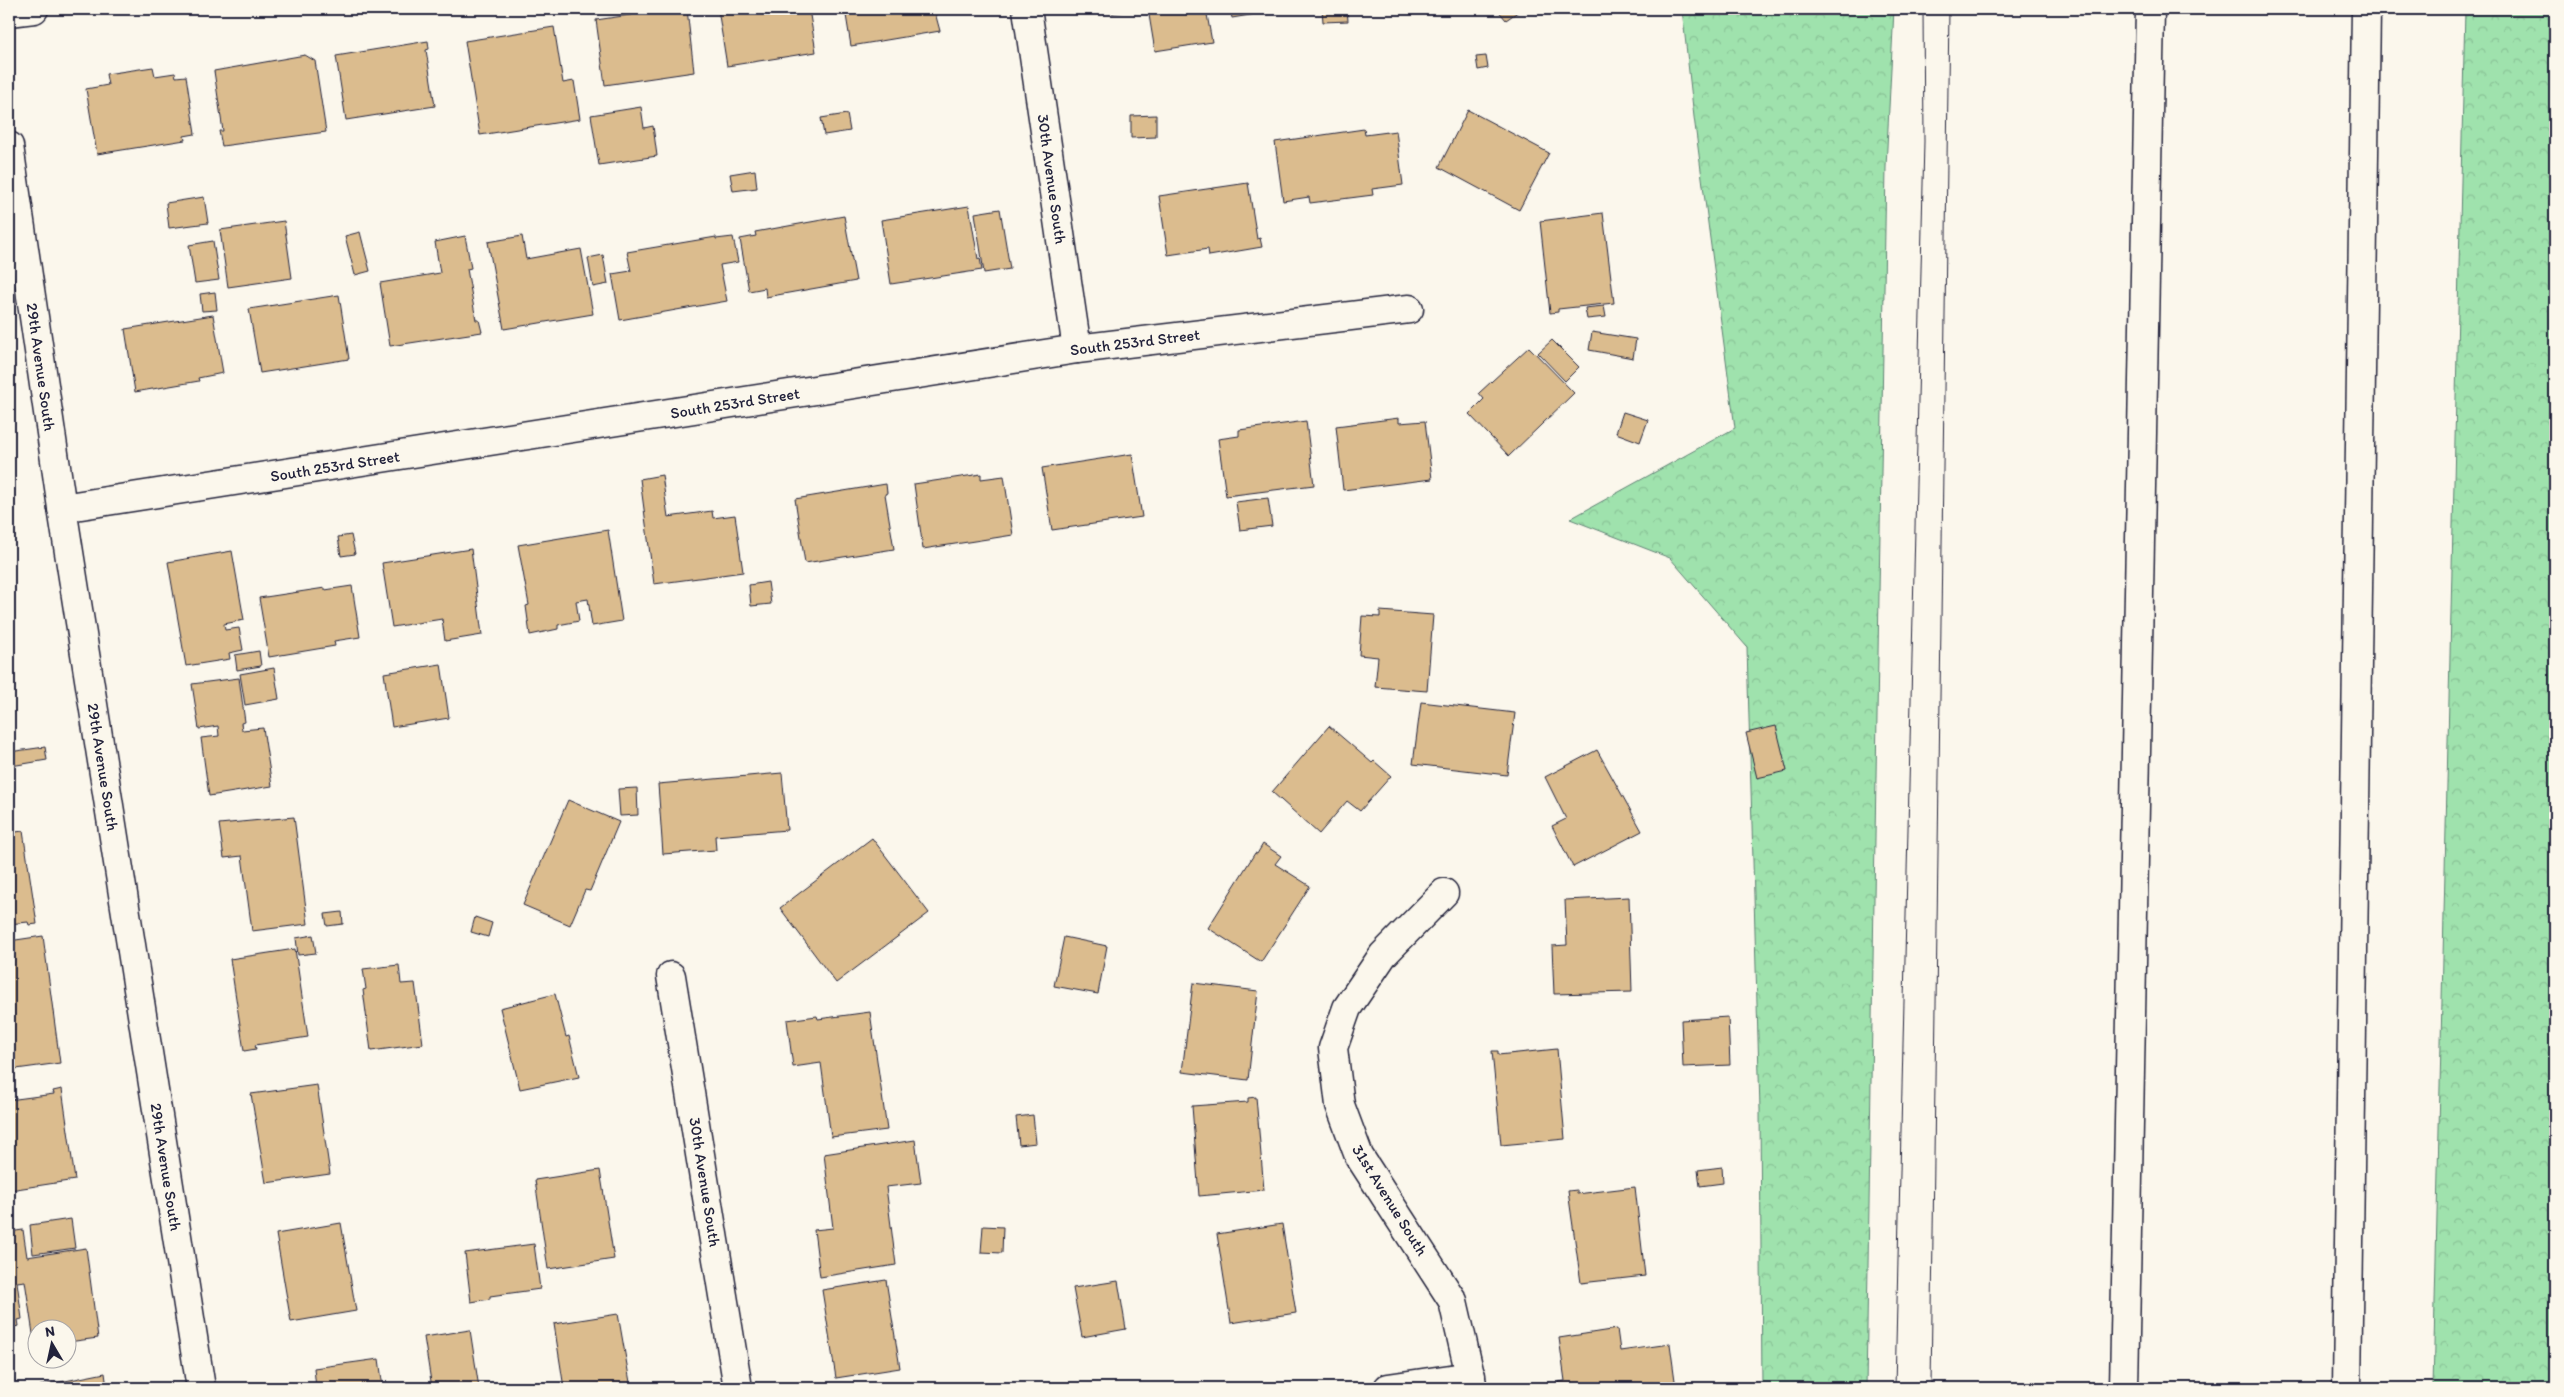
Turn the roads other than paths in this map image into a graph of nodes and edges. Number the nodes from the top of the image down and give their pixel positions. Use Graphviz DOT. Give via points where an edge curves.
graph roads {
  1 [pos="34,9"];
  2 [pos="1027,9"];
  3 [pos="2150,9"];
  4 [pos="2366,9"];
  5 [pos="9,12"];
  6 [pos="9,146"];
  7 [pos="1409,308"];
  8 [pos="1077,349"];
  9 [pos="62,508"];
  10 [pos="1444,893"];
  11 [pos="671,976"];
  12 [pos="1472,1382"];
  13 [pos="201,1388"];
  14 [pos="738,1388"];
  15 [pos="1388,1388"];
  16 [pos="2124,1388"];
  17 [pos="2347,1388"];
  1 -- 5 [label="main road"];
  2 -- 8 [label="main road, 30th Avenue South"];
  3 -- 16 [label="main road"];
  4 -- 17 [label="main road"];
  6 -- 9 [label="main road, 29th Avenue South"];
  7 -- 8 [label="main road, South 253rd Street"];
  8 -- 9 [label="main road, South 253rd Street"];
  9 -- 13 [label="main road, 29th Avenue South"];
  10 -- 12 [label="main road, 31st Avenue South" via="1382,955 1347,1008 1333,1048 1340,1105 1359,1156 1453,1301"];
  11 -- 14 [label="main road, 30th Avenue South"];
  12 -- 15 [label="main road"];
}
